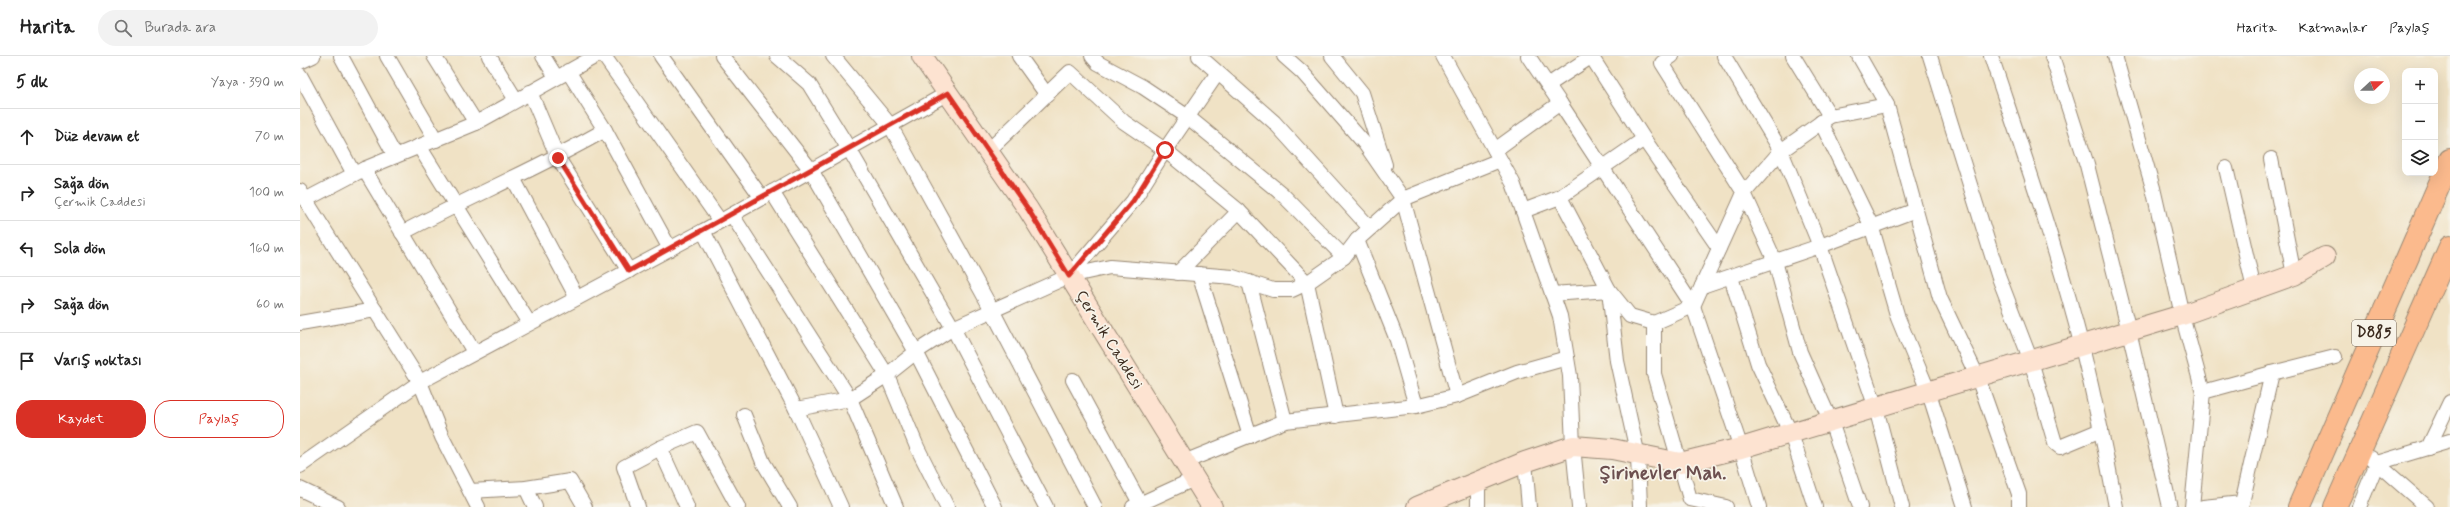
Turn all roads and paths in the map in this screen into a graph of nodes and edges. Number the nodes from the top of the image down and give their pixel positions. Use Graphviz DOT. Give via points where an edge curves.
graph roads {
  1 [pos="313,56"];
  2 [pos="341,56"];
  3 [pos="387,56"];
  4 [pos="434,56"];
  5 [pos="489,56"];
  6 [pos="543,56"];
  7 [pos="596,56"];
  8 [pos="604,56"];
  9 [pos="661,56"];
  10 [pos="722,56"];
  11 [pos="777,56"];
  12 [pos="833,56"];
  13 [pos="922,56"];
  14 [pos="1018,56"];
  15 [pos="1092,56"];
  16 [pos="1199,56"];
  17 [pos="1284,56"];
  18 [pos="1332,56"];
  19 [pos="1528,56"];
  20 [pos="1591,56"];
  21 [pos="1724,56"];
  22 [pos="1793,56"];
  23 [pos="1859,56"];
  24 [pos="1930,56"];
  25 [pos="1991,56"];
  26 [pos="2052,56"];
  27 [pos="2115,56"];
  28 [pos="1445,57"];
  29 [pos="1664,58"];
  30 [pos="300,62"];
  31 [pos="562,74"];
  32 [pos="1217,74"];
  33 [pos="300,75"];
  34 [pos="1548,85"];
  35 [pos="530,92"];
  36 [pos="948,93"];
  37 [pos="1047,95"];
  38 [pos="516,100"];
  39 [pos="1560,103"];
  40 [pos="1887,105"];
  41 [pos="1188,116"];
  42 [pos="1825,119"];
  43 [pos="476,123"];
  44 [pos="890,125"];
  45 [pos="605,130"];
  46 [pos="1644,139"];
  47 [pos="436,140"];
  48 [pos="419,146"];
  49 [pos="849,149"];
  50 [pos="1165,150"];
  51 [pos="988,151"];
  52 [pos="1781,151"];
  53 [pos="1497,155"];
  54 [pos="395,156"];
  55 [pos="558,158"];
  56 [pos="2271,159"];
  57 [pos="2450,160"];
  58 [pos="1602,168"];
  59 [pos="2226,168"];
  60 [pos="811,170"];
  61 [pos="359,172"];
  62 [pos="513,178"];
  63 [pos="1390,181"];
  64 [pos="1744,193"];
  65 [pos="303,195"];
  66 [pos="767,195"];
  67 [pos="1560,197"];
  68 [pos="1403,199"];
  69 [pos="454,205"];
  70 [pos="1916,210"];
  71 [pos="1239,211"];
  72 [pos="1523,211"];
  73 [pos="726,218"];
  74 [pos="1871,225"];
  75 [pos="1370,228"];
  76 [pos="703,231"];
  77 [pos="402,233"];
  78 [pos="1357,240"];
  79 [pos="1820,246"];
  80 [pos="2450,247"];
  81 [pos="1719,248"];
  82 [pos="670,249"];
  83 [pos="1344,257"];
  84 [pos="2325,258"];
  85 [pos="1774,262"];
  86 [pos="629,271"];
  87 [pos="1178,273"];
  88 [pos="1199,274"];
  89 [pos="2294,275"];
  90 [pos="1069,276"];
  91 [pos="1731,278"];
  92 [pos="1249,282"];
  93 [pos="1308,283"];
  94 [pos="1702,286"];
  95 [pos="1609,290"];
  96 [pos="2254,290"];
  97 [pos="1552,294"];
  98 [pos="577,298"];
  99 [pos="1693,306"];
  100 [pos="375,310"];
  101 [pos="992,310"];
  102 [pos="2182,314"];
  103 [pos="300,323"];
  104 [pos="529,323"];
  105 [pos="1654,323"];
  106 [pos="953,328"];
  107 [pos="2129,331"];
  108 [pos="2082,346"];
  109 [pos="474,352"];
  110 [pos="916,352"];
  111 [pos="2336,357"];
  112 [pos="1567,358"];
  113 [pos="2031,361"];
  114 [pos="2272,372"];
  115 [pos="887,375"];
  116 [pos="1978,378"];
  117 [pos="1073,380"];
  118 [pos="420,382"];
  119 [pos="1929,392"];
  120 [pos="2204,392"];
  121 [pos="1457,396"];
  122 [pos="850,399"];
  123 [pos="2450,402"];
  124 [pos="1416,406"];
  125 [pos="1876,408"];
  126 [pos="796,409"];
  127 [pos="744,415"];
  128 [pos="1336,416"];
  129 [pos="1286,422"];
  130 [pos="1831,422"];
  131 [pos="2101,430"];
  132 [pos="1791,434"];
  133 [pos="1250,436"];
  134 [pos="2450,441"];
  135 [pos="1573,446"];
  136 [pos="660,448"];
  137 [pos="1742,448"];
  138 [pos="2428,448"];
  139 [pos="1638,456"];
  140 [pos="2369,456"];
  141 [pos="1184,462"];
  142 [pos="1525,462"];
  143 [pos="1680,463"];
  144 [pos="300,466"];
  145 [pos="2312,475"];
  146 [pos="1194,479"];
  147 [pos="1478,483"];
  148 [pos="526,488"];
  149 [pos="300,489"];
  150 [pos="470,491"];
  151 [pos="1691,503"];
  152 [pos="1138,506"];
  153 [pos="2228,506"];
  154 [pos="338,507"];
  155 [pos="478,507"];
  156 [pos="535,507"];
  157 [pos="585,507"];
  158 [pos="638,507"];
  159 [pos="687,507"];
  160 [pos="738,507"];
  161 [pos="790,507"];
  162 [pos="842,507"];
  163 [pos="896,507"];
  164 [pos="947,507"];
  165 [pos="995,507"];
  166 [pos="1046,507"];
  167 [pos="1095,507"];
  168 [pos="1212,507"];
  169 [pos="1417,507"];
  170 [pos="1478,507"];
  171 [pos="1529,507"];
  172 [pos="1580,507"];
  173 [pos="1640,507"];
  174 [pos="1726,507"];
  175 [pos="1759,507"];
  176 [pos="1815,507"];
  177 [pos="1860,507"];
  178 [pos="1902,507"];
  179 [pos="1964,507"];
  180 [pos="2018,507"];
  181 [pos="2116,507"];
  182 [pos="2170,507"];
  183 [pos="2192,507"];
  184 [pos="2203,507"];
  185 [pos="2289,507"];
  186 [pos="2299,507"];
  187 [pos="2335,507"];
  188 [pos="2358,507"];
  189 [pos="2427,507"];
  1 -- 30 [label="street"];
  2 -- 54 [label="street"];
  3 -- 47 [label="street"];
  4 -- 43 [label="street"];
  5 -- 38 [label="street"];
  6 -- 31 [label="street"];
  7 -- 31 [label="street"];
  8 -- 73 [label="street"];
  9 -- 66 [label="street"];
  10 -- 60 [label="street"];
  11 -- 49 [label="street" via="809,84"];
  12 -- 44 [label="street"];
  13 -- 36 [label="street, Çermik Caddesi"];
  14 -- 37 [label="street"];
  15 -- 41 [label="street" via="1098,63 1143,86"];
  16 -- 32 [label="street"];
  17 -- 63 [label="street" via="1302,72 1365,144"];
  18 -- 63 [label="street" via="1362,93"];
  19 -- 34 [label="street"];
  20 -- 34 [label="street"];
  20 -- 46 [label="street"];
  21 -- 52 [label="street"];
  22 -- 42 [label="street"];
  23 -- 40 [label="street"];
  24 -- 113 [label="street" via="1998,275"];
  25 -- 108 [label="street" via="2032,177"];
  26 -- 107 [label="street" via="2087,165"];
  27 -- 102 [label="street" via="2153,188"];
  28 -- 53 [label="street"];
  29 -- 64 [label="street"];
  31 -- 35 [label="street"];
  31 -- 45 [label="street"];
  32 -- 41 [label="street"];
  32 -- 75 [label="street" via="1274,122"];
  33 -- 61 [label="street"];
  34 -- 39 [label="street"];
  35 -- 38 [label="street"];
  35 -- 55 [label="street"];
  36 -- 44 [label="street"];
  36 -- 51 [label="street, Çermik Caddesi"];
  37 -- 50 [label="street" via="1070,72 1124,122"];
  37 -- 51 [label="street"];
  38 -- 43 [label="street"];
  39 -- 53 [label="street"];
  39 -- 58 [label="street"];
  40 -- 42 [label="street"];
  40 -- 70 [label="street"];
  41 -- 50 [label="street"];
  41 -- 83 [label="street" via="1282,194"];
  42 -- 52 [label="street"];
  42 -- 74 [label="street"];
  43 -- 47 [label="street"];
  44 -- 49 [label="street"];
  44 -- 101 [label="street"];
  45 -- 55 [label="street"];
  45 -- 82 [label="street"];
  46 -- 58 [label="street"];
  46 -- 81 [label="street"];
  47 -- 48 [label="street"];
  48 -- 54 [label="street"];
  48 -- 69 [label="street"];
  49 -- 60 [label="street"];
  49 -- 106 [label="street"];
  50 -- 71 [label="street"];
  50 -- 90 [label="street" via="1133,201"];
  51 -- 90 [label="street, Çermik Caddesi" via="1028,209"];
  52 -- 64 [label="street"];
  52 -- 79 [label="street"];
  53 -- 68 [label="street"];
  53 -- 72 [label="street" via="1513,183"];
  54 -- 61 [label="street"];
  55 -- 62 [label="street"];
  55 -- 86 [label="street"];
  56 -- 89 [label="street"];
  57 -- 145 [label="highway, D885"];
  58 -- 67 [label="street"];
  58 -- 99 [label="street"];
  59 -- 96 [label="street"];
  60 -- 66 [label="street"];
  60 -- 110 [label="street"];
  61 -- 65 [label="street"];
  61 -- 77 [label="street"];
  62 -- 69 [label="street"];
  62 -- 98 [label="street"];
  63 -- 68 [label="street"];
  64 -- 81 [label="street"];
  64 -- 85 [label="street"];
  65 -- 100 [label="street"];
  66 -- 73 [label="street"];
  66 -- 115 [label="street"];
  67 -- 72 [label="street"];
  67 -- 95 [label="street"];
  68 -- 75 [label="street"];
  68 -- 121 [label="street"];
  69 -- 77 [label="street"];
  69 -- 104 [label="street"];
  70 -- 74 [label="street"];
  70 -- 116 [label="street" via="1940,298"];
  71 -- 87 [label="street"];
  71 -- 93 [label="street"];
  72 -- 97 [label="street"];
  73 -- 76 [label="street"];
  73 -- 122 [label="street"];
  74 -- 79 [label="street"];
  74 -- 119 [label="street" via="1898,318"];
  75 -- 78 [label="street"];
  76 -- 82 [label="street"];
  76 -- 126 [label="street"];
  77 -- 109 [label="street"];
  78 -- 83 [label="street"];
  78 -- 124 [label="street" via="1397,340"];
  79 -- 85 [label="street"];
  79 -- 125 [label="street"];
  80 -- 140 [label="highway, D885"];
  81 -- 94 [label="street"];
  82 -- 86 [label="street"];
  83 -- 93 [label="street"];
  84 -- 89 [label="street"];
  85 -- 91 [label="street"];
  85 -- 130 [label="street" via="1800,352"];
  86 -- 98 [label="street"];
  87 -- 88 [label="street"];
  87 -- 90 [label="street" via="1110,267"];
  88 -- 92 [label="street" via="1233,277"];
  88 -- 133 [label="street"];
  89 -- 96 [label="street"];
  90 -- 101 [label="street"];
  90 -- 141 [label="street, Çermik Caddesi"];
  91 -- 94 [label="street"];
  91 -- 132 [label="street" via="1758,364"];
  92 -- 93 [label="street" via="1273,290 1292,290"];
  92 -- 129 [label="street"];
  93 -- 128 [label="street"];
  94 -- 99 [label="street"];
  95 -- 97 [label="street"];
  95 -- 105 [label="street" via="1630,316"];
  95 -- 139 [label="street" via="1616,361"];
  96 -- 102 [label="street"];
  97 -- 112 [label="street" via="1560,316"];
  98 -- 104 [label="street"];
  99 -- 105 [label="street"];
  99 -- 137 [label="street"];
  100 -- 103 [label="street"];
  100 -- 118 [label="street"];
  101 -- 106 [label="street"];
  101 -- 167 [label="street"];
  102 -- 107 [label="street"];
  102 -- 120 [label="street"];
  104 -- 109 [label="street"];
  105 -- 143 [label="street" via="1654,374"];
  106 -- 110 [label="street"];
  106 -- 166 [label="street"];
  107 -- 108 [label="street"];
  107 -- 182 [label="street"];
  108 -- 113 [label="street"];
  108 -- 131 [label="street"];
  109 -- 118 [label="street"];
  110 -- 115 [label="street"];
  110 -- 165 [label="street"];
  111 -- 114 [label="street"];
  112 -- 121 [label="street" via="1517,372"];
  112 -- 135 [label="street"];
  113 -- 116 [label="street"];
  113 -- 131 [label="street" via="2055,443 2060,446"];
  114 -- 120 [label="street"];
  114 -- 153 [label="street" via="2242,503"];
  115 -- 122 [label="street"];
  115 -- 164 [label="street" via="917,447"];
  116 -- 119 [label="street"];
  116 -- 180 [label="street" via="2019,494"];
  117 -- 152 [label="street"];
  118 -- 144 [label="street"];
  118 -- 150 [label="street" via="442,437"];
  119 -- 125 [label="street"];
  119 -- 179 [label="street"];
  120 -- 183 [label="street"];
  121 -- 124 [label="street"];
  122 -- 126 [label="street"];
  122 -- 163 [label="street"];
  123 -- 138 [label="street"];
  124 -- 128 [label="street"];
  125 -- 130 [label="street"];
  125 -- 178 [label="street"];
  126 -- 162 [label="street"];
  127 -- 161 [label="street" via="763,462"];
  128 -- 129 [label="street"];
  129 -- 133 [label="street"];
  130 -- 132 [label="street"];
  130 -- 177 [label="street"];
  131 -- 181 [label="street"];
  132 -- 137 [label="street"];
  132 -- 176 [label="street"];
  133 -- 141 [label="street"];
  134 -- 138 [label="street"];
  135 -- 139 [label="street" via="1612,449"];
  135 -- 142 [label="street"];
  135 -- 172 [label="street"];
  136 -- 158 [label="street" via="624,467"];
  136 -- 159 [label="street"];
  136 -- 160 [label="street" via="697,432"];
  137 -- 143 [label="street"];
  137 -- 175 [label="street"];
  138 -- 140 [label="street"];
  139 -- 143 [label="street"];
  139 -- 173 [label="street"];
  140 -- 187 [label="highway, D885"];
  140 -- 188 [label="street"];
  140 -- 189 [label="street"];
  141 -- 146 [label="street, Çermik Caddesi"];
  142 -- 147 [label="street"];
  142 -- 171 [label="street"];
  143 -- 151 [label="street"];
  145 -- 185 [label="street"];
  145 -- 186 [label="highway, D885"];
  146 -- 152 [label="street"];
  146 -- 168 [label="street, Çermik Caddesi"];
  147 -- 169 [label="street"];
  147 -- 170 [label="street"];
  148 -- 150 [label="street"];
  148 -- 156 [label="street"];
  148 -- 157 [label="street" via="570,481"];
  149 -- 154 [label="street"];
  150 -- 155 [label="street"];
  151 -- 174 [label="street"];
  153 -- 184 [label="street"];
}
